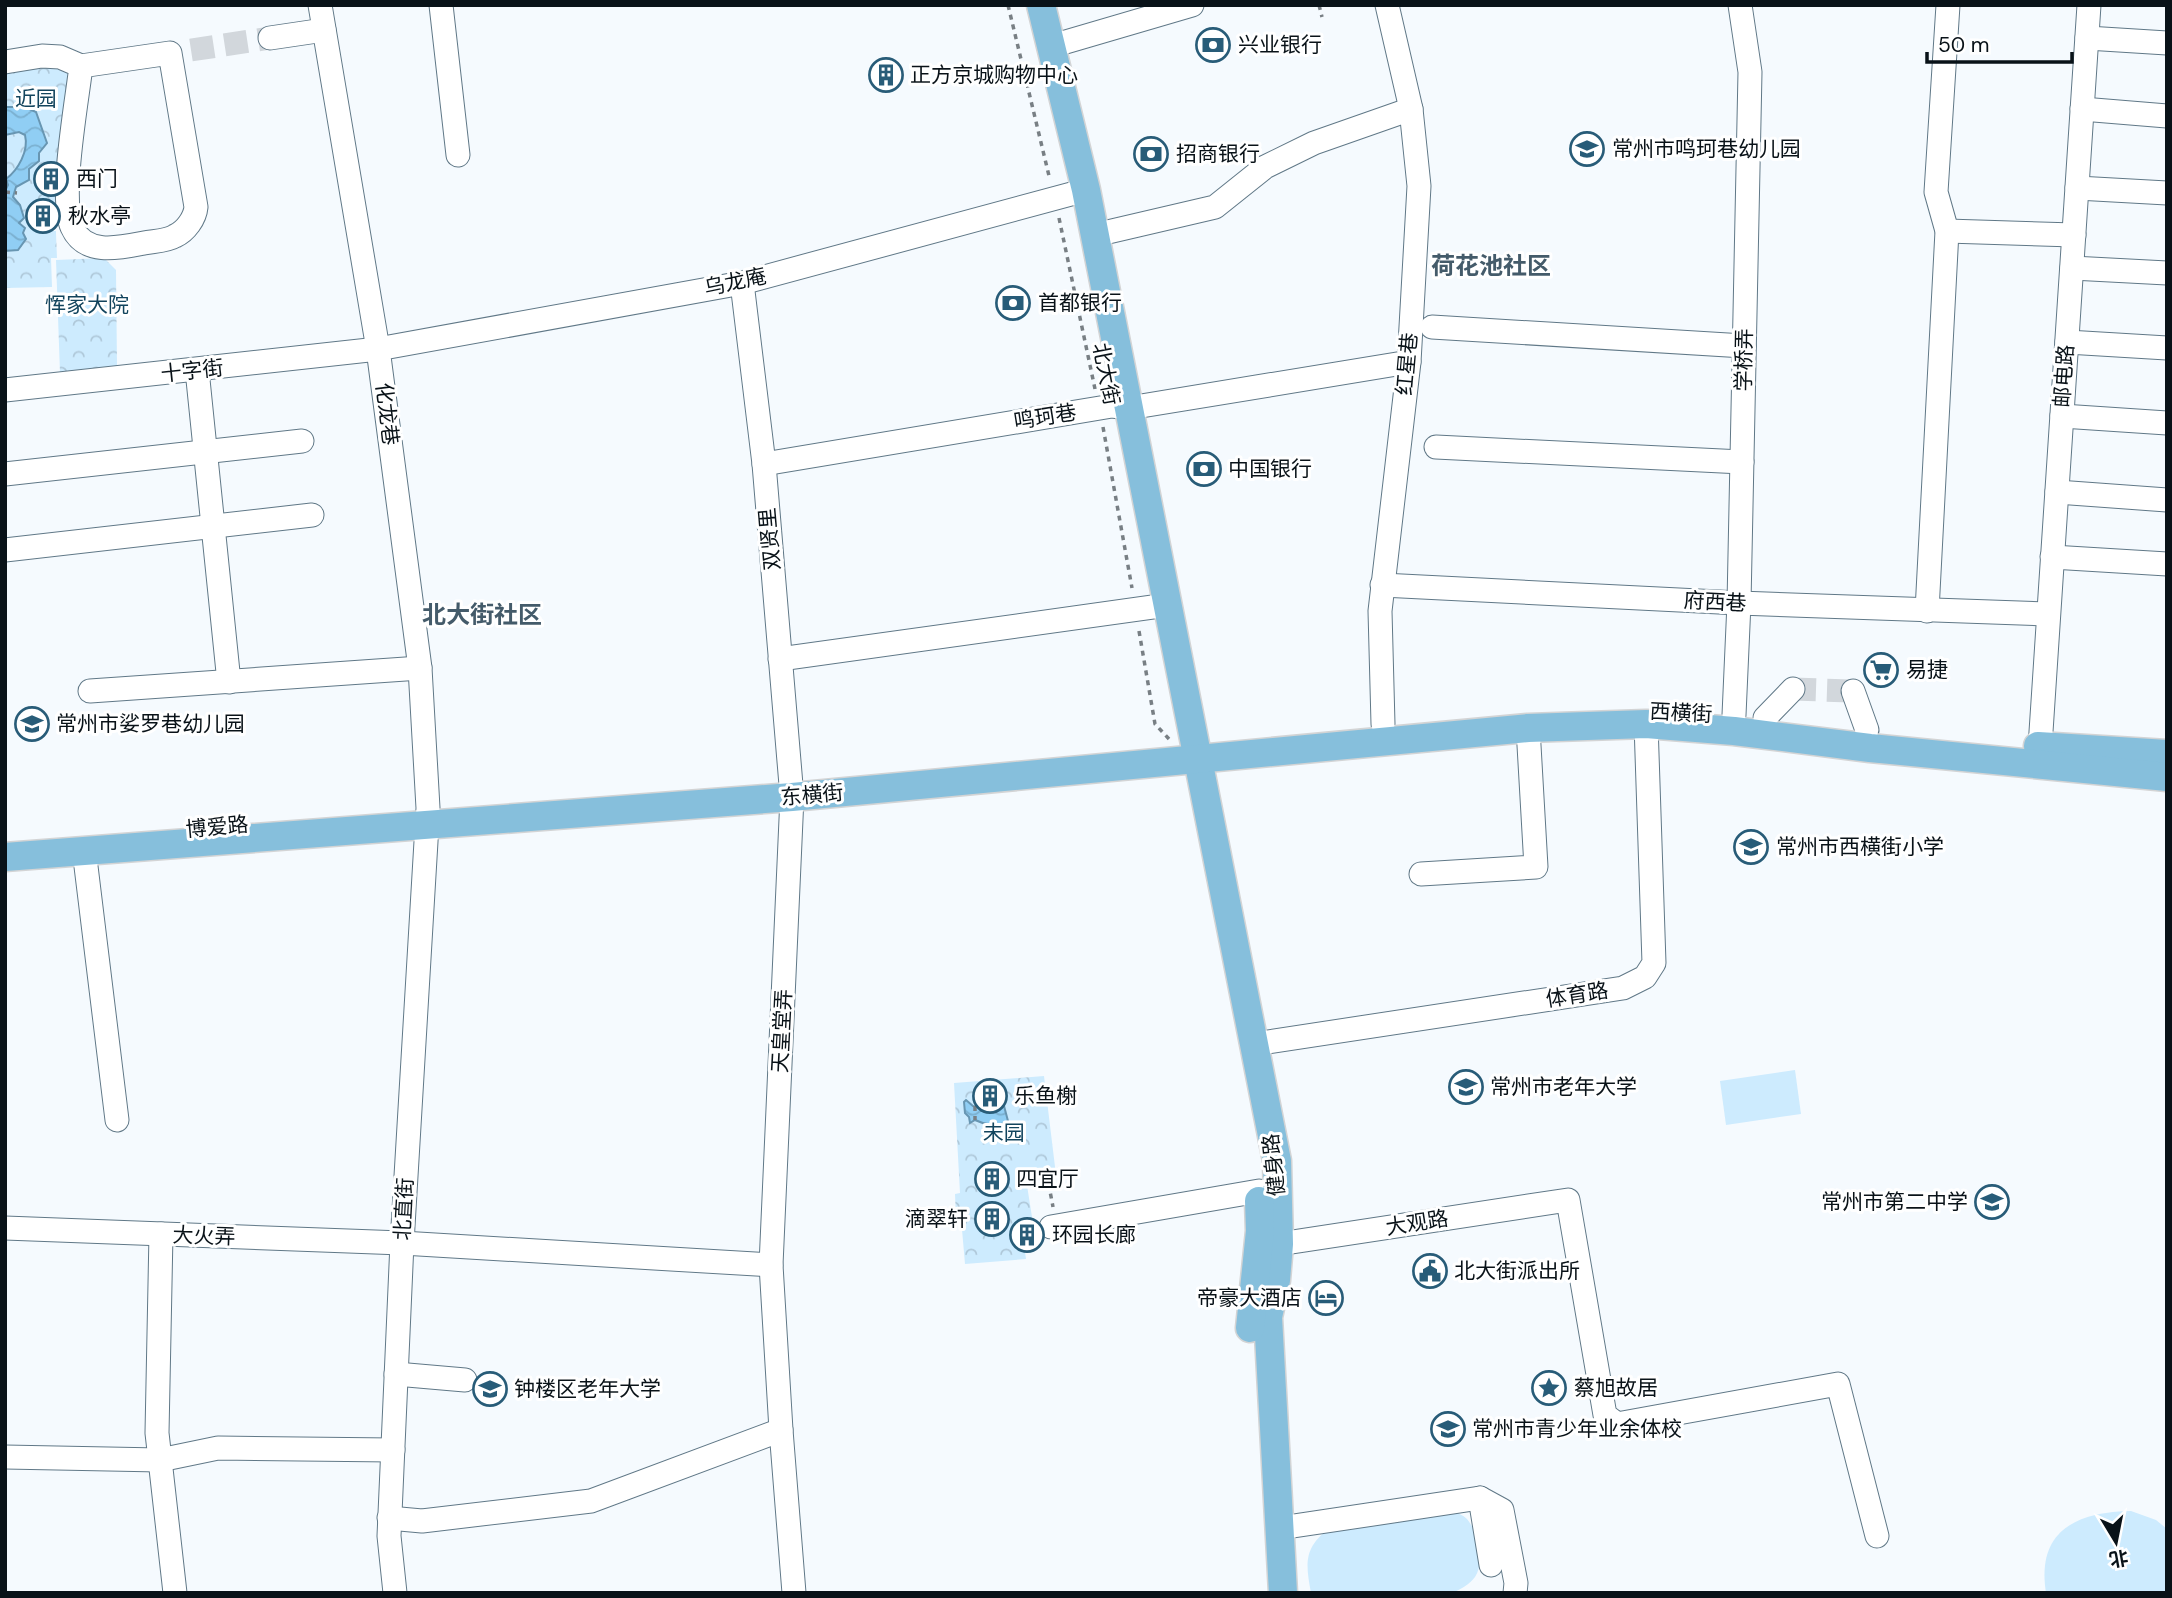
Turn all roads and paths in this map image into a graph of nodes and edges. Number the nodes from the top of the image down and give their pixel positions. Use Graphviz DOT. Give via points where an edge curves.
graph roads {
  1 [pos="320,5"];
  2 [pos="441,5"];
  3 [pos="1008,5"];
  4 [pos="1023,5"];
  5 [pos="1041,5"];
  6 [pos="1192,5"];
  7 [pos="1319,5"];
  8 [pos="1387,5"];
  9 [pos="1740,5"];
  10 [pos="1948,5"];
  11 [pos="2089,5"];
  12 [pos="1322,17"];
  13 [pos="324,30"];
  14 [pos="2087,37"];
  15 [pos="270,38"];
  16 [pos="2167,43"];
  17 [pos="1052,47"];
  18 [pos="5,62"];
  19 [pos="81,66"];
  20 [pos="1410,109"];
  21 [pos="2082,109"];
  22 [pos="2167,116"];
  23 [pos="458,155"];
  24 [pos="2077,188"];
  25 [pos="5,192"];
  26 [pos="17,192"];
  27 [pos="2167,193"];
  28 [pos="1070,194"];
  29 [pos="1947,231"];
  30 [pos="1095,235"];
  31 [pos="2074,235"];
  32 [pos="2072,268"];
  33 [pos="2167,273"];
  34 [pos="742,283"];
  35 [pos="1432,327"];
  36 [pos="2067,342"];
  37 [pos="1744,346"];
  38 [pos="2167,348"];
  39 [pos="378,349"];
  40 [pos="1409,362"];
  41 [pos="197,370"];
  42 [pos="5,390"];
  43 [pos="1113,407"];
  44 [pos="2062,416"];
  45 [pos="2167,423"];
  46 [pos="302,442"];
  47 [pos="1436,447"];
  48 [pos="205,452"];
  49 [pos="1742,462"];
  50 [pos="764,464"];
  51 [pos="5,474"];
  52 [pos="2057,492"];
  53 [pos="2167,500"];
  54 [pos="312,515"];
  55 [pos="212,526"];
  56 [pos="5,550"];
  57 [pos="2052,557"];
  58 [pos="2167,564"];
  59 [pos="1382,584"];
  60 [pos="1739,603"];
  61 [pos="1151,607"];
  62 [pos="1927,611"];
  63 [pos="2048,614"];
  64 [pos="780,659"];
  65 [pos="420,668"];
  66 [pos="229,682"];
  67 [pos="1793,689"];
  68 [pos="89,691"];
  69 [pos="1853,691"];
  70 [pos="1734,715"];
  71 [pos="1765,718"];
  72 [pos="1383,724"];
  73 [pos="1646,724"];
  74 [pos="1528,728"];
  75 [pos="1867,730"];
  76 [pos="2040,747"];
  77 [pos="1186,752"];
  78 [pos="2167,754"];
  79 [pos="2167,777"];
  80 [pos="792,790"];
  81 [pos="428,816"];
  82 [pos="5,846"];
  83 [pos="84,850"];
  84 [pos="5,858"];
  85 [pos="1421,874"];
  86 [pos="1254,1044"];
  87 [pos="975,1106"];
  88 [pos="117,1120"];
  89 [pos="975,1120"];
  90 [pos="1021,1177"];
  91 [pos="1259,1191"];
  92 [pos="1054,1227"];
  93 [pos="5,1228"];
  94 [pos="161,1234"];
  95 [pos="402,1243"];
  96 [pos="1279,1244"];
  97 [pos="771,1265"];
  98 [pos="396,1374"];
  99 [pos="465,1380"];
  100 [pos="781,1430"];
  101 [pos="393,1450"];
  102 [pos="5,1457"];
  103 [pos="160,1460"];
  104 [pos="1480,1498"];
  105 [pos="390,1518"];
  106 [pos="1280,1528"];
  107 [pos="1877,1536"];
  108 [pos="1491,1565"];
  109 [pos="174,1593"];
  110 [pos="395,1593"];
  111 [pos="794,1593"];
  112 [pos="1265,1593"];
  113 [pos="1283,1593"];
  114 [pos="1515,1593"];
  1 -- 13 [label="street, 化龙巷"];
  2 -- 23 [label="street"];
  3 -- 28 [label="path"];
  4 -- 28 [label="main road, 北大街"];
  5 -- 17 [label="main road, 北大街"];
  6 -- 17 [label="street"];
  7 -- 12 [label="path"];
  8 -- 20 [label="street, 红星巷"];
  9 -- 37 [label="street, 学桥弄" via="1750,72"];
  10 -- 29 [label="street" via="1936,192"];
  11 -- 14 [label="street, 邮电路"];
  13 -- 15 [label="street"];
  13 -- 39 [label="street, 化龙巷"];
  14 -- 16 [label="street"];
  14 -- 21 [label="street, 邮电路"];
  17 -- 28 [label="main road, 北大街"];
  18 -- 19 [label="street" via="42,56"];
  19 -- 19 [label="street" via="180,51 196,206 195,215 174,238 100,249 84,242 73,229 68,172"];
  20 -- 30 [label="street" via="1265,167 1214,207"];
  20 -- 40 [label="street, 红星巷" via="1419,186"];
  21 -- 22 [label="street"];
  21 -- 24 [label="street, 邮电路"];
  24 -- 27 [label="street"];
  24 -- 31 [label="street, 邮电路"];
  25 -- 26 [label="path"];
  28 -- 30 [label="main road, 北大街"];
  28 -- 34 [label="street, 乌龙庵"];
  28 -- 43 [label="main road, 北大街"];
  28 -- 43 [label="path"];
  29 -- 31 [label="street"];
  29 -- 62 [label="street"];
  30 -- 43 [label="main road, 北大街"];
  31 -- 32 [label="street, 邮电路"];
  32 -- 33 [label="street"];
  32 -- 36 [label="street, 邮电路"];
  34 -- 39 [label="street, 乌龙庵"];
  34 -- 50 [label="street, 双贤里"];
  35 -- 37 [label="street"];
  36 -- 38 [label="street"];
  36 -- 44 [label="street, 邮电路"];
  37 -- 49 [label="street, 学桥弄"];
  39 -- 41 [label="street, 十字街"];
  39 -- 65 [label="street, 化龙巷"];
  40 -- 43 [label="street, 鸣珂巷"];
  40 -- 59 [label="street, 红星巷"];
  41 -- 42 [label="street, 十字街"];
  41 -- 48 [label="street"];
  43 -- 50 [label="street, 鸣珂巷"];
  43 -- 61 [label="main road, 北大街"];
  43 -- 61 [label="path"];
  44 -- 45 [label="street"];
  44 -- 52 [label="street, 邮电路"];
  46 -- 48 [label="street"];
  47 -- 49 [label="street"];
  48 -- 51 [label="street"];
  48 -- 55 [label="street"];
  49 -- 60 [label="street, 学桥弄"];
  50 -- 64 [label="street, 双贤里"];
  52 -- 53 [label="street"];
  52 -- 57 [label="street, 邮电路"];
  54 -- 55 [label="street"];
  55 -- 56 [label="street"];
  55 -- 66 [label="street"];
  57 -- 58 [label="street"];
  57 -- 63 [label="street, 邮电路"];
  59 -- 60 [label="street, 府西巷"];
  59 -- 72 [label="street, 红星巷"];
  60 -- 62 [label="street, 府西巷"];
  60 -- 70 [label="street, 学桥弄"];
  61 -- 64 [label="street"];
  61 -- 77 [label="main road, 北大街"];
  61 -- 77 [label="path" via="1156,724"];
  62 -- 63 [label="street, 府西巷"];
  63 -- 76 [label="street, 邮电路"];
  64 -- 80 [label="street, 双贤里"];
  65 -- 66 [label="street"];
  65 -- 81 [label="street, 化龙巷"];
  66 -- 68 [label="street"];
  67 -- 71 [label="street"];
  69 -- 75 [label="street"];
  70 -- 71 [label="main road, 西横街"];
  70 -- 72 [label="main road, 西横街" via="1646,711 1528,714"];
  71 -- 75 [label="main road, 西横街"];
  72 -- 77 [label="main road, 西横街"];
  73 -- 74 [label="main road, 西横街"];
  73 -- 79 [label="main road, 西横街"];
  73 -- 86 [label="street, 体育路" via="1654,963 1645,977 1623,988"];
  74 -- 77 [label="main road, 西横街"];
  74 -- 85 [label="street" via="1536,867"];
  75 -- 76 [label="main road, 西横街"];
  76 -- 78 [label="main road, 西横街"];
  77 -- 80 [label="main road, 东横街"];
  77 -- 86 [label="main road, 健身路"];
  77 -- 91 [label="main road, 健身路" via="1258,1160"];
  80 -- 81 [label="main road, 东横街"];
  80 -- 97 [label="street, 天皇堂弄"];
  81 -- 82 [label="main road, 博爱路"];
  81 -- 83 [label="main road, 博爱路"];
  81 -- 95 [label="street, 北直街"];
  83 -- 84 [label="main road, 博爱路"];
  83 -- 88 [label="street"];
  86 -- 96 [label="main road, 健身路" via="1277,1161"];
  87 -- 89 [label="path"];
  90 -- 92 [label="path" via="1046,1170"];
  91 -- 92 [label="street"];
  91 -- 112 [label="main road, 健身路" via="1250,1336"];
  93 -- 94 [label="street, 大火弄"];
  94 -- 95 [label="street, 大火弄"];
  94 -- 103 [label="street"];
  95 -- 97 [label="street"];
  95 -- 98 [label="street, 北直街"];
  96 -- 106 [label="main road, 健身路" via="1268,1318"];
  96 -- 107 [label="street, 大观路" via="1568,1200 1605,1415 1617,1424 1838,1384"];
  97 -- 100 [label="street, 天皇堂弄"];
  98 -- 99 [label="street"];
  98 -- 101 [label="street, 北直街"];
  100 -- 105 [label="street" via="591,1501 422,1521"];
  100 -- 111 [label="street, 天皇堂弄"];
  101 -- 103 [label="street" via="218,1448"];
  101 -- 105 [label="street, 北直街"];
  102 -- 103 [label="street"];
  103 -- 109 [label="street"];
  104 -- 106 [label="street"];
  104 -- 108 [label="street"];
  104 -- 114 [label="street" via="1502,1510"];
  105 -- 110 [label="street, 北直街"];
  106 -- 113 [label="main road, 健身路"];
}
